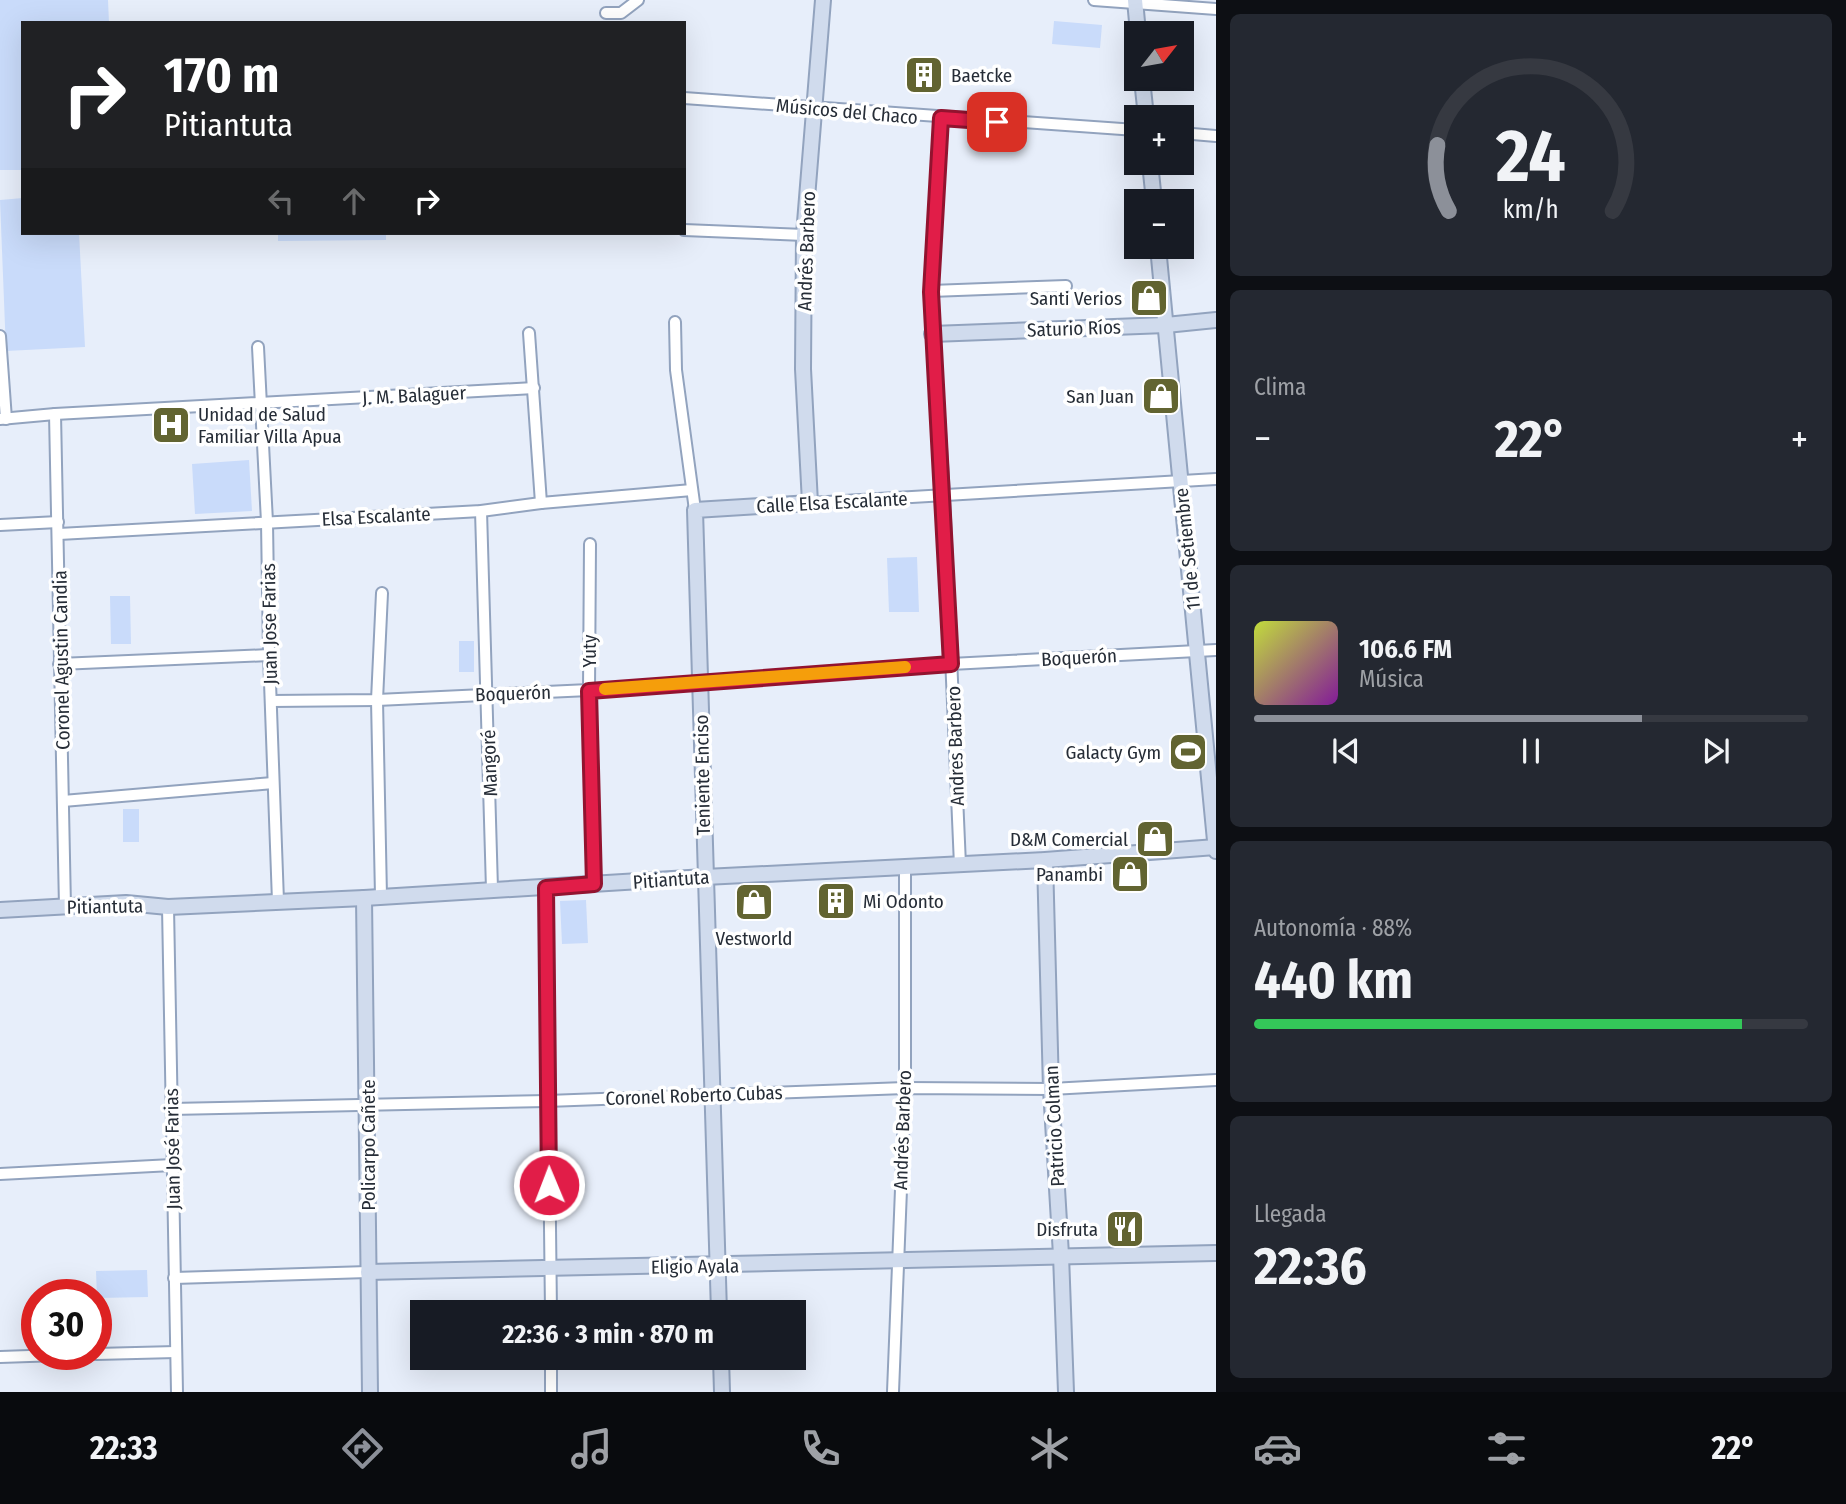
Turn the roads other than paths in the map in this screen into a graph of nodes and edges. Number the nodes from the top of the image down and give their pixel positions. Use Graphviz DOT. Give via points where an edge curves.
graph roads {
  1 [pos="638,0"];
  2 [pos="823,0"];
  3 [pos="1094,0"];
  4 [pos="1136,2"];
  5 [pos="1216,9"];
  6 [pos="606,13"];
  7 [pos="1137,21"];
  8 [pos="686,99"];
  9 [pos="815,108"];
  10 [pos="941,118"];
  11 [pos="1124,129"];
  12 [pos="1194,134"];
  13 [pos="1216,136"];
  14 [pos="686,230"];
  15 [pos="804,235"];
  16 [pos="1159,259"];
  17 [pos="1066,286"];
  18 [pos="931,292"];
  19 [pos="1216,320"];
  20 [pos="675,322"];
  21 [pos="1166,325"];
  22 [pos="529,333"];
  23 [pos="932,334"];
  24 [pos="0,336"];
  25 [pos="258,347"];
  26 [pos="0,350"];
  27 [pos="534,388"];
  28 [pos="261,404"];
  29 [pos="55,414"];
  30 [pos="3,419"];
  31 [pos="1216,479"];
  32 [pos="1180,481"];
  33 [pos="692,490"];
  34 [pos="943,495"];
  35 [pos="541,503"];
  36 [pos="810,503"];
  37 [pos="695,510"];
  38 [pos="481,511"];
  39 [pos="58,522"];
  40 [pos="267,522"];
  41 [pos="0,525"];
  42 [pos="59,534"];
  43 [pos="590,544"];
  44 [pos="382,593"];
  45 [pos="1216,650"];
  46 [pos="1197,651"];
  47 [pos="269,655"];
  48 [pos="60,664"];
  49 [pos="951,664"];
  50 [pos="700,683"];
  51 [pos="589,691"];
  52 [pos="487,694"];
  53 [pos="377,700"];
  54 [pos="271,701"];
  55 [pos="273,783"];
  56 [pos="63,801"];
  57 [pos="1216,849"];
  58 [pos="1045,860"];
  59 [pos="960,865"];
  60 [pos="905,868"];
  61 [pos="705,877"];
  62 [pos="594,884"];
  63 [pos="546,888"];
  64 [pos="492,890"];
  65 [pos="381,896"];
  66 [pos="364,898"];
  67 [pos="278,901"];
  68 [pos="65,906"];
  69 [pos="168,906"];
  70 [pos="0,910"];
  71 [pos="1216,1080"];
  72 [pos="905,1088"];
  73 [pos="1051,1089"];
  74 [pos="713,1094"];
  75 [pos="547,1101"];
  76 [pos="368,1104"];
  77 [pos="172,1109"];
  78 [pos="172,1165"];
  79 [pos="0,1174"];
  80 [pos="1216,1253"];
  81 [pos="1061,1255"];
  82 [pos="897,1261"];
  83 [pos="717,1266"];
  84 [pos="551,1268"];
  85 [pos="368,1272"];
  86 [pos="174,1278"];
  87 [pos="551,1300"];
  88 [pos="718,1300"];
  89 [pos="176,1352"];
  90 [pos="112,1354"];
  91 [pos="21,1356"];
  92 [pos="0,1357"];
  93 [pos="551,1370"];
  94 [pos="721,1370"];
  95 [pos="177,1392"];
  96 [pos="370,1392"];
  97 [pos="551,1392"];
  98 [pos="722,1392"];
  99 [pos="894,1392"];
  100 [pos="1066,1392"];
  1 -- 6 [label="street" via="621,13"];
  2 -- 9 [label="street, Andrés Barbero"];
  3 -- 4 [label="street"];
  4 -- 5 [label="street"];
  4 -- 7 [label="street"];
  8 -- 9 [label="street, Músicos del Chaco"];
  9 -- 10 [label="street, Músicos del Chaco"];
  9 -- 15 [label="street, Andrés Barbero"];
  10 -- 11 [label="street, Músicos del Chaco"];
  10 -- 18 [label="street, Andres Barbero"];
  12 -- 13 [label="street"];
  14 -- 15 [label="street"];
  15 -- 36 [label="street, Andrés Barbero" via="803,369"];
  16 -- 21 [label="street, 11 de Setiembre"];
  17 -- 18 [label="street"];
  18 -- 23 [label="street, Andres Barbero"];
  19 -- 21 [label="street, Saturio Ríos"];
  20 -- 33 [label="street, Teniente Enciso" via="676,370"];
  21 -- 23 [label="street, Saturio Ríos"];
  21 -- 32 [label="street, 11 de Setiembre"];
  22 -- 27 [label="street"];
  23 -- 34 [label="street, Andres Barbero"];
  24 -- 26 [label="street"];
  25 -- 28 [label="street, Juan Jose Farias"];
  26 -- 30 [label="street"];
  27 -- 28 [label="street, J. M. Balaguer"];
  27 -- 35 [label="street"];
  28 -- 29 [label="street, J. M. Balaguer"];
  28 -- 40 [label="street, Juan Jose Farias"];
  29 -- 30 [label="street, J. M. Balaguer"];
  29 -- 39 [label="street, Coronel Agustin Candia"];
  31 -- 32 [label="street"];
  32 -- 34 [label="street, Calle Elsa Escalante"];
  32 -- 46 [label="street, 11 de Setiembre"];
  33 -- 35 [label="street, Elsa Escalante"];
  33 -- 37 [label="street, Teniente Enciso"];
  34 -- 36 [label="street, Calle Elsa Escalante"];
  34 -- 49 [label="street, Andres Barbero"];
  35 -- 38 [label="street, Elsa Escalante"];
  36 -- 37 [label="street, Calle Elsa Escalante"];
  37 -- 50 [label="street, Teniente Enciso"];
  38 -- 40 [label="street, Elsa Escalante"];
  38 -- 52 [label="street, Mangoré"];
  39 -- 41 [label="street"];
  39 -- 42 [label="street, Coronel Agustin Candia"];
  40 -- 42 [label="street, Elsa Escalante"];
  40 -- 47 [label="street, Juan Jose Farias"];
  42 -- 48 [label="street, Coronel Agustin Candia"];
  43 -- 51 [label="street, Yuty"];
  44 -- 53 [label="street"];
  45 -- 46 [label="street, Boquerón"];
  46 -- 49 [label="street, Boquerón"];
  46 -- 57 [label="street, 11 de Setiembre"];
  47 -- 48 [label="street"];
  47 -- 54 [label="street, Juan Jose Farias"];
  48 -- 56 [label="street, Coronel Agustin Candia"];
  49 -- 50 [label="street, Boquerón"];
  49 -- 59 [label="street, Andres Barbero"];
  50 -- 51 [label="street, Boquerón"];
  50 -- 61 [label="street, Teniente Enciso"];
  51 -- 52 [label="street, Boquerón"];
  51 -- 62 [label="street, Yuty"];
  52 -- 53 [label="street, Boquerón"];
  52 -- 64 [label="street, Mangoré"];
  53 -- 54 [label="street, Boquerón"];
  53 -- 65 [label="street"];
  54 -- 55 [label="street, Juan Jose Farias"];
  55 -- 56 [label="street"];
  55 -- 67 [label="street, Juan Jose Farias"];
  56 -- 68 [label="street, Coronel Agustin Candia"];
  57 -- 58 [label="street, Pitiantuta"];
  58 -- 59 [label="street, Pitiantuta"];
  58 -- 73 [label="street, Patricio Colman"];
  59 -- 60 [label="street, Pitiantuta"];
  60 -- 61 [label="street, Pitiantuta"];
  60 -- 72 [label="street, Andrés Barbero"];
  61 -- 62 [label="street, Pitiantuta"];
  61 -- 74 [label="street, Teniente Enciso"];
  62 -- 63 [label="street, Pitiantuta"];
  63 -- 64 [label="street, Pitiantuta"];
  63 -- 75 [label="street"];
  64 -- 65 [label="street, Pitiantuta"];
  65 -- 66 [label="street, Pitiantuta"];
  66 -- 67 [label="street, Pitiantuta"];
  66 -- 76 [label="street, Policarpo Cañete"];
  67 -- 69 [label="street, Pitiantuta"];
  68 -- 69 [label="street, Pitiantuta"];
  68 -- 70 [label="street, Pitiantuta"];
  69 -- 77 [label="street, Juan José Farias"];
  71 -- 73 [label="street, Coronel Roberto Cubas"];
  72 -- 73 [label="street, Coronel Roberto Cubas"];
  72 -- 74 [label="street, Coronel Roberto Cubas"];
  72 -- 82 [label="street, Andrés Barbero"];
  73 -- 81 [label="street, Patricio Colman"];
  74 -- 75 [label="street, Coronel Roberto Cubas"];
  74 -- 83 [label="street, Teniente Enciso"];
  75 -- 76 [label="street, Coronel Roberto Cubas"];
  75 -- 84 [label="street"];
  76 -- 77 [label="street, Coronel Roberto Cubas"];
  76 -- 85 [label="street, Policarpo Cañete"];
  77 -- 78 [label="street, Juan José Farias"];
  78 -- 79 [label="street"];
  78 -- 86 [label="street, Juan José Farias"];
  80 -- 81 [label="street, Eligio Ayala"];
  81 -- 82 [label="street, Eligio Ayala"];
  81 -- 100 [label="street, Patricio Colman"];
  82 -- 83 [label="street, Eligio Ayala"];
  82 -- 99 [label="street, Andrés Barbero"];
  83 -- 84 [label="street, Eligio Ayala"];
  83 -- 88 [label="street, Teniente Enciso"];
  84 -- 85 [label="street, Eligio Ayala"];
  84 -- 87 [label="street"];
  85 -- 86 [label="street, Eligio Ayala"];
  85 -- 96 [label="street, Policarpo Cañete"];
  86 -- 89 [label="street, Juan José Farias"];
  89 -- 90 [label="street"];
  89 -- 95 [label="street, Juan José Farias"];
  91 -- 92 [label="street"];
  93 -- 97 [label="street"];
  94 -- 98 [label="street"];
}
